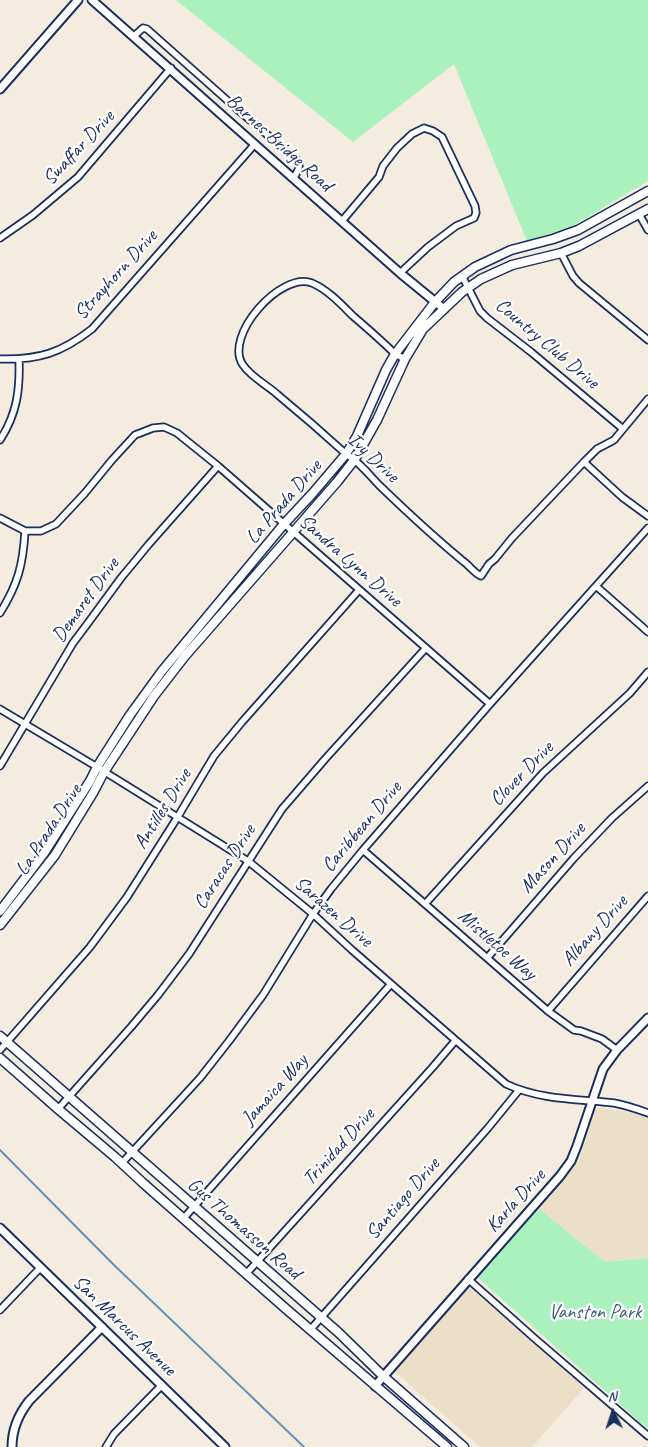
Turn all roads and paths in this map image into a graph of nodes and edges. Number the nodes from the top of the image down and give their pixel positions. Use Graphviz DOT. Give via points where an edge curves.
graph roads {
  1 [pos="78,0"];
  2 [pos="92,0"];
  3 [pos="134,36"];
  4 [pos="171,68"];
  5 [pos="0,89"];
  6 [pos="255,144"];
  7 [pos="294,178"];
  8 [pos="648,191"];
  9 [pos="648,209"];
  10 [pos="639,214"];
  11 [pos="342,221"];
  12 [pos="585,226"];
  13 [pos="648,230"];
  14 [pos="0,238"];
  15 [pos="595,238"];
  16 [pos="561,252"];
  17 [pos="400,272"];
  18 [pos="462,276"];
  19 [pos="469,288"];
  20 [pos="436,302"];
  21 [pos="444,309"];
  22 [pos="646,338"];
  23 [pos="395,354"];
  24 [pos="0,359"];
  25 [pos="405,359"];
  26 [pos="19,360"];
  27 [pos="648,399"];
  28 [pos="368,414"];
  29 [pos="377,420"];
  30 [pos="624,429"];
  31 [pos="0,440"];
  32 [pos="346,454"];
  33 [pos="355,459"];
  34 [pos="584,462"];
  35 [pos="218,466"];
  36 [pos="648,516"];
  37 [pos="0,518"];
  38 [pos="284,524"];
  39 [pos="648,528"];
  40 [pos="25,531"];
  41 [pos="293,532"];
  42 [pos="596,586"];
  43 [pos="359,590"];
  44 [pos="0,613"];
  45 [pos="648,632"];
  46 [pos="425,649"];
  47 [pos="648,672"];
  48 [pos="490,704"];
  49 [pos="0,709"];
  50 [pos="26,724"];
  51 [pos="0,766"];
  52 [pos="96,767"];
  53 [pos="104,772"];
  54 [pos="648,786"];
  55 [pos="177,818"];
  56 [pos="363,850"];
  57 [pos="248,861"];
  58 [pos="648,896"];
  59 [pos="425,904"];
  60 [pos="0,911"];
  61 [pos="313,914"];
  62 [pos="0,924"];
  63 [pos="488,957"];
  64 [pos="391,984"];
  65 [pos="548,1011"];
  66 [pos="648,1018"];
  67 [pos="0,1036"];
  68 [pos="455,1041"];
  69 [pos="7,1042"];
  70 [pos="0,1050"];
  71 [pos="618,1050"];
  72 [pos="0,1058"];
  73 [pos="519,1090"];
  74 [pos="69,1096"];
  75 [pos="592,1101"];
  76 [pos="58,1109"];
  77 [pos="648,1113"];
  78 [pos="131,1152"];
  79 [pos="122,1163"];
  80 [pos="194,1206"];
  81 [pos="183,1219"];
  82 [pos="0,1228"];
  83 [pos="257,1262"];
  84 [pos="40,1268"];
  85 [pos="246,1274"];
  86 [pos="468,1279"];
  87 [pos="0,1310"];
  88 [pos="320,1318"];
  89 [pos="102,1327"];
  90 [pos="311,1329"];
  91 [pos="383,1376"];
  92 [pos="162,1385"];
  93 [pos="375,1386"];
  94 [pos="648,1436"];
  95 [pos="12,1447"];
  96 [pos="106,1447"];
  97 [pos="225,1447"];
  98 [pos="446,1447"];
  99 [pos="464,1447"];
  1 -- 5 [label="street"];
  2 -- 3 [label="street, Barnes Bridge Road"];
  3 -- 4 [label="street, Barnes Bridge Road"];
  3 -- 7 [label="street" via="140,29 148,29 297,160 300,167"];
  4 -- 6 [label="street, Barnes Bridge Road"];
  4 -- 14 [label="street, Swaffar Drive" via="78,178 33,216"];
  6 -- 7 [label="street, Barnes Bridge Road"];
  6 -- 26 [label="street, Strayhorn Drive" via="92,329 64,348"];
  7 -- 11 [label="street, Barnes Bridge Road"];
  8 -- 12 [label="main road, La Prada Drive"];
  9 -- 10 [label="main road, La Prada Drive"];
  10 -- 13 [label="street"];
  10 -- 15 [label="main road, La Prada Drive"];
  11 -- 17 [label="street, Barnes Bridge Road"];
  11 -- 17 [label="street" via="397,148 412,134 424,128 442,137 476,213 474,218 456,226"];
  12 -- 15 [label="main road"];
  12 -- 18 [label="main road, La Prada Drive" via="561,237 511,250"];
  15 -- 16 [label="main road, La Prada Drive"];
  16 -- 19 [label="main road, La Prada Drive" via="512,265"];
  16 -- 22 [label="street" via="579,283"];
  17 -- 20 [label="street, Barnes Bridge Road"];
  18 -- 19 [label="street, Country Club Drive"];
  18 -- 20 [label="main road, La Prada Drive"];
  19 -- 21 [label="main road, La Prada Drive"];
  19 -- 30 [label="street, Country Club Drive" via="487,318"];
  20 -- 21 [label="street, Barnes Bridge Road"];
  20 -- 23 [label="main road, La Prada Drive"];
  21 -- 25 [label="main road, La Prada Drive" via="423,329"];
  23 -- 25 [label="street, Ivy Drive"];
  23 -- 28 [label="main road, La Prada Drive"];
  23 -- 32 [label="street, Ivy Drive" via="336,299 310,282 288,285 277,292 262,305 242,332 239,355 242,365"];
  24 -- 26 [label="street, Strayhorn Drive"];
  25 -- 29 [label="main road, La Prada Drive"];
  26 -- 31 [label="street" via="17,406"];
  27 -- 30 [label="street, Ivy Drive"];
  28 -- 29 [label="main road"];
  28 -- 32 [label="main road, La Prada Drive"];
  29 -- 33 [label="main road, La Prada Drive"];
  30 -- 34 [label="street, Ivy Drive"];
  32 -- 33 [label="street, Ivy Drive"];
  32 -- 38 [label="main road, La Prada Drive"];
  33 -- 34 [label="street, Ivy Drive" via="444,546 481,576"];
  33 -- 41 [label="main road, La Prada Drive"];
  34 -- 36 [label="street"];
  35 -- 38 [label="street, Sandra Lynn Drive"];
  35 -- 40 [label="street, Sandra Lynn Drive" via="169,428 143,431 135,435 56,524"];
  35 -- 50 [label="street, Demaret Drive" via="104,600 73,643"];
  37 -- 40 [label="street"];
  38 -- 41 [label="street, Sandra Lynn Drive"];
  38 -- 52 [label="main road, La Prada Drive" via="162,671"];
  39 -- 42 [label="street, Caribbean Drive"];
  40 -- 44 [label="street" via="18,580"];
  41 -- 43 [label="street, Sandra Lynn Drive"];
  41 -- 53 [label="main road, La Prada Drive" via="184,656"];
  42 -- 45 [label="street"];
  42 -- 48 [label="street, Caribbean Drive"];
  43 -- 46 [label="street, Sandra Lynn Drive"];
  43 -- 55 [label="street, Antilles Drive" via="214,756"];
  46 -- 48 [label="street, Sandra Lynn Drive"];
  46 -- 57 [label="street, Caracas Drive" via="282,809"];
  47 -- 59 [label="street, Clover Drive" via="630,693 543,773"];
  48 -- 56 [label="street, Caribbean Drive"];
  49 -- 50 [label="street, Sarazen Drive"];
  50 -- 51 [label="street, Demaret Drive"];
  50 -- 52 [label="street, Sarazen Drive"];
  52 -- 53 [label="street, Sarazen Drive"];
  52 -- 60 [label="main road, La Prada Drive" via="44,853"];
  53 -- 55 [label="street, Sarazen Drive"];
  53 -- 62 [label="main road, La Prada Drive" via="55,855"];
  54 -- 63 [label="street, Mason Drive" via="574,858"];
  55 -- 57 [label="street, Sarazen Drive"];
  55 -- 69 [label="street, Antilles Drive" via="127,897 90,947"];
  56 -- 59 [label="street, Mistletoe Way"];
  56 -- 61 [label="street, Caribbean Drive"];
  57 -- 61 [label="street, Sarazen Drive"];
  57 -- 74 [label="street, Caracas Drive" via="189,954 158,995"];
  58 -- 65 [label="street, Albany Drive"];
  59 -- 63 [label="street, Mistletoe Way"];
  61 -- 64 [label="street, Sarazen Drive"];
  61 -- 78 [label="street, Caribbean Drive" via="263,995 229,1041 200,1078"];
  63 -- 65 [label="street, Mistletoe Way"];
  64 -- 68 [label="street, Sarazen Drive"];
  64 -- 80 [label="street, Jamaica Way"];
  65 -- 71 [label="street, Mistletoe Way" via="574,1030 602,1039"];
  66 -- 71 [label="street, Karla Drive"];
  67 -- 69 [label="main road, Gus Thomasson Road"];
  68 -- 73 [label="street, Sarazen Drive" via="506,1084"];
  68 -- 83 [label="street, Trinidad Drive"];
  69 -- 70 [label="street, Antilles Drive"];
  69 -- 74 [label="main road, Gus Thomasson Road"];
  71 -- 75 [label="street, Karla Drive" via="603,1069"];
  72 -- 76 [label="main road, Gus Thomasson Road"];
  73 -- 75 [label="street, Sarazen Drive" via="535,1095"];
  73 -- 88 [label="street, Santiago Drive"];
  74 -- 76 [label="street, Caracas Drive"];
  74 -- 78 [label="main road, Gus Thomasson Road"];
  75 -- 77 [label="street, Sarazen Drive"];
  75 -- 86 [label="street, Karla Drive" via="571,1161"];
  76 -- 79 [label="main road, Gus Thomasson Road"];
  78 -- 79 [label="street, Caribbean Drive"];
  78 -- 80 [label="main road, Gus Thomasson Road"];
  79 -- 81 [label="main road, Gus Thomasson Road"];
  80 -- 81 [label="street, Jamaica Way"];
  80 -- 83 [label="main road, Gus Thomasson Road"];
  81 -- 85 [label="main road, Gus Thomasson Road"];
  82 -- 84 [label="street, San Marcus Avenue"];
  83 -- 85 [label="street, Trinidad Drive"];
  83 -- 88 [label="main road, Gus Thomasson Road"];
  84 -- 87 [label="street"];
  84 -- 89 [label="street, San Marcus Avenue"];
  85 -- 90 [label="main road, Gus Thomasson Road"];
  86 -- 91 [label="street, Karla Drive"];
  86 -- 94 [label="street"];
  88 -- 90 [label="street, Santiago Drive"];
  88 -- 91 [label="main road, Gus Thomasson Road"];
  89 -- 92 [label="street, San Marcus Avenue"];
  89 -- 95 [label="street" via="22,1410 16,1420"];
  90 -- 93 [label="main road, Gus Thomasson Road"];
  91 -- 93 [label="street, Karla Drive"];
  91 -- 99 [label="main road, Gus Thomasson Road"];
  92 -- 96 [label="street" via="114,1434"];
  92 -- 97 [label="street, San Marcus Avenue"];
  93 -- 98 [label="main road, Gus Thomasson Road"];
}
